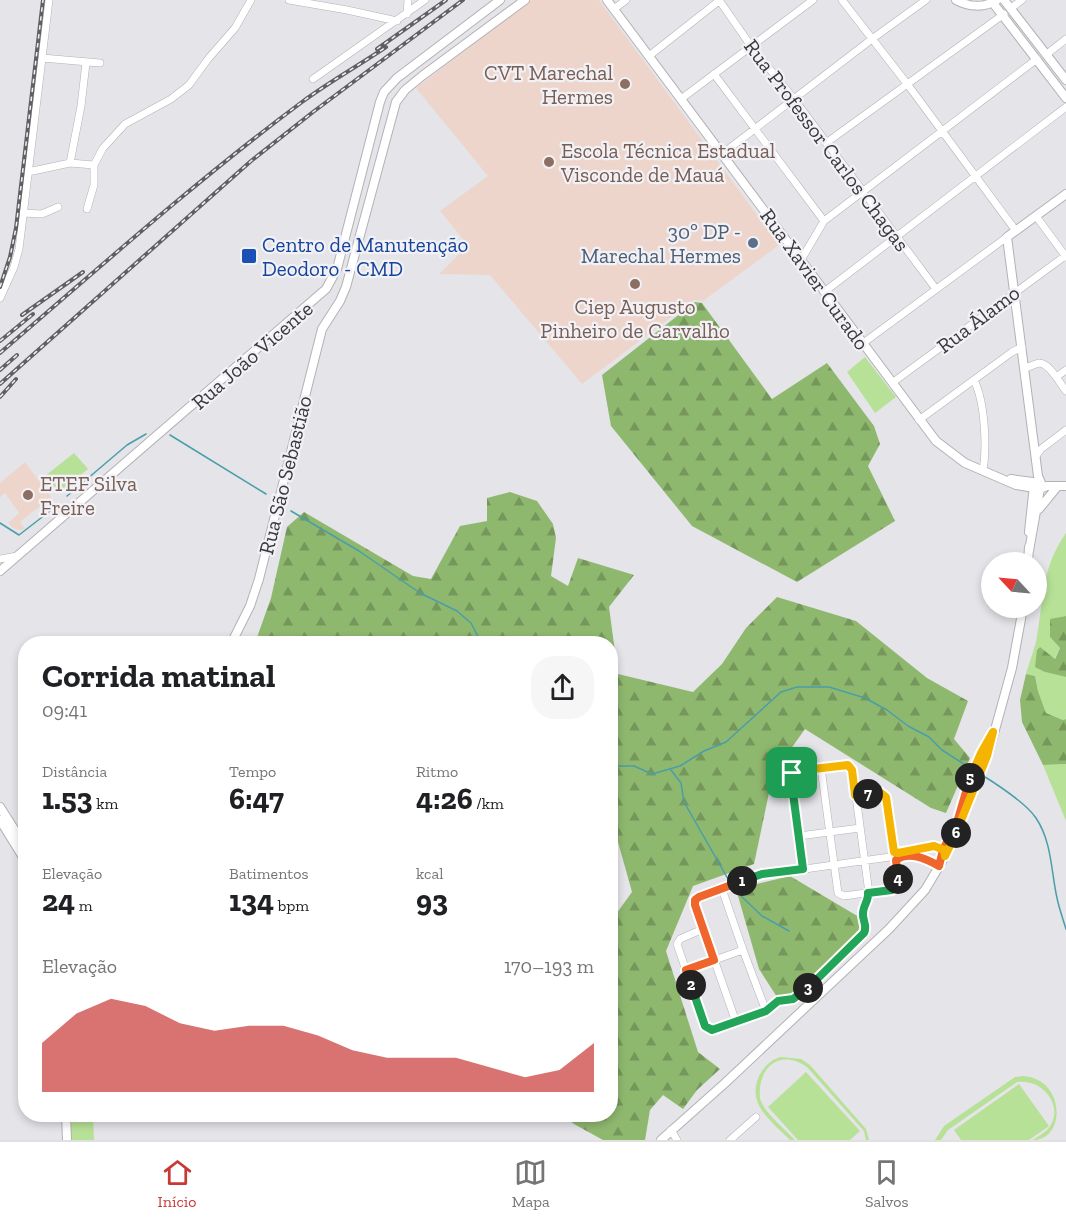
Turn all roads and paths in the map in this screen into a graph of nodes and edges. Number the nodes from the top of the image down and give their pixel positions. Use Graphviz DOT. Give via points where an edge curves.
graph roads {
  1 [pos="49,0"];
  2 [pos="251,0"];
  3 [pos="289,0"];
  4 [pos="348,0"];
  5 [pos="408,0"];
  6 [pos="425,0"];
  7 [pos="525,0"];
  8 [pos="607,0"];
  9 [pos="626,0"];
  10 [pos="720,0"];
  11 [pos="813,0"];
  12 [pos="842,0"];
  13 [pos="926,0"];
  14 [pos="956,0"];
  15 [pos="1004,0"];
  16 [pos="1022,0"];
  17 [pos="995,1"];
  18 [pos="497,2"];
  19 [pos="614,9"];
  20 [pos="347,10"];
  21 [pos="1007,11"];
  22 [pos="407,14"];
  23 [pos="502,16"];
  24 [pos="397,21"];
  25 [pos="872,39"];
  26 [pos="1066,40"];
  27 [pos="752,46"];
  28 [pos="1047,54"];
  29 [pos="650,56"];
  30 [pos="42,58"];
  31 [pos="1038,59"];
  32 [pos="417,62"];
  33 [pos="86,63"];
  34 [pos="100,63"];
  35 [pos="714,74"];
  36 [pos="422,76"];
  37 [pos="313,80"];
  38 [pos="1066,80"];
  39 [pos="908,85"];
  40 [pos="1066,98"];
  41 [pos="681,99"];
  42 [pos="794,99"];
  43 [pos="1066,107"];
  44 [pos="756,129"];
  45 [pos="941,132"];
  46 [pos="369,142"];
  47 [pos="826,143"];
  48 [pos="383,146"];
  49 [pos="722,154"];
  50 [pos="70,163"];
  51 [pos="94,165"];
  52 [pos="28,172"];
  53 [pos="975,178"];
  54 [pos="862,193"];
  55 [pos="1066,194"];
  56 [pos="58,207"];
  57 [pos="87,209"];
  58 [pos="24,213"];
  59 [pos="1036,216"];
  60 [pos="824,221"];
  61 [pos="1016,231"];
  62 [pos="895,236"];
  63 [pos="1007,237"];
  64 [pos="996,245"];
  65 [pos="1008,250"];
  66 [pos="1066,257"];
  67 [pos="801,260"];
  68 [pos="936,289"];
  69 [pos="824,292"];
  70 [pos="1015,292"];
  71 [pos="0,298"];
  72 [pos="337,306"];
  73 [pos="862,344"];
  74 [pos="1022,347"];
  75 [pos="1025,368"];
  76 [pos="1066,370"];
  77 [pos="1056,377"];
  78 [pos="974,380"];
  79 [pos="892,383"];
  80 [pos="1066,391"];
  81 [pos="919,420"];
  82 [pos="1066,430"];
  83 [pos="1034,442"];
  84 [pos="1044,446"];
  85 [pos="1036,456"];
  86 [pos="983,471"];
  87 [pos="1039,484"];
  88 [pos="1062,486"];
  89 [pos="1036,515"];
  90 [pos="1029,551"];
  91 [pos="17,556"];
  92 [pos="0,560"];
  93 [pos="0,571"];
  94 [pos="1021,618"];
  95 [pos="235,636"];
  96 [pos="821,768"];
  97 [pos="855,795"];
  98 [pos="0,807"];
  99 [pos="0,820"];
  100 [pos="860,828"];
  101 [pos="829,832"];
  102 [pos="18,836"];
  103 [pos="799,836"];
  104 [pos="18,849"];
  105 [pos="895,856"];
  106 [pos="942,858"];
  107 [pos="864,860"];
  108 [pos="834,864"];
  109 [pos="803,869"];
  110 [pos="722,889"];
  111 [pos="868,893"];
  112 [pos="703,929"];
  113 [pos="743,950"];
  114 [pos="714,960"];
  115 [pos="686,970"];
  116 [pos="766,1011"];
  117 [pos="736,1022"];
  118 [pos="756,1117"];
  119 [pos="66,1122"];
  120 [pos="671,1130"];
  121 [pos="67,1140"];
  122 [pos="661,1140"];
  123 [pos="677,1140"];
  124 [pos="730,1140"];
  1 -- 30 [label="street"];
  2 -- 51 [label="street" via="235,28 189,85 125,124 103,148"];
  3 -- 20 [label="street"];
  4 -- 20 [label="street"];
  5 -- 22 [label="street"];
  6 -- 22 [label="street"];
  7 -- 23 [label="main road, Rua João Vicente"];
  8 -- 19 [label="main road, Rua Xavier Curado"];
  9 -- 19 [label="street"];
  10 -- 27 [label="street, Rua Professor Carlos Chagas"];
  10 -- 29 [label="street"];
  11 -- 27 [label="street"];
  12 -- 25 [label="street"];
  13 -- 25 [label="street"];
  14 -- 17 [label="main road" via="982,6"];
  15 -- 21 [label="main road"];
  16 -- 21 [label="street"];
  17 -- 21 [label="main road"];
  18 -- 23 [label="main road"];
  18 -- 32 [label="main road, Rua João Vicente"];
  19 -- 29 [label="main road, Rua Xavier Curado"];
  20 -- 24 [label="street"];
  21 -- 28 [label="main road"];
  21 -- 31 [label="main road"];
  21 -- 39 [label="street"];
  22 -- 24 [label="street"];
  23 -- 36 [label="main road, Rua João Vicente"];
  24 -- 37 [label="street"];
  25 -- 39 [label="street"];
  25 -- 42 [label="street"];
  26 -- 28 [label="street"];
  27 -- 35 [label="street"];
  27 -- 42 [label="street, Rua Professor Carlos Chagas"];
  28 -- 38 [label="main road"];
  29 -- 41 [label="main road, Rua Xavier Curado"];
  30 -- 33 [label="street"];
  30 -- 52 [label="street"];
  31 -- 40 [label="main road"];
  31 -- 45 [label="street"];
  32 -- 36 [label="main road"];
  32 -- 46 [label="main road, Rua João Vicente" via="384,92"];
  33 -- 34 [label="street"];
  33 -- 50 [label="street"];
  35 -- 41 [label="street"];
  35 -- 44 [label="street"];
  36 -- 48 [label="main road, Rua João Vicente" via="396,102"];
  39 -- 45 [label="street"];
  39 -- 47 [label="street"];
  41 -- 49 [label="main road, Rua Xavier Curado"];
  42 -- 44 [label="street"];
  42 -- 47 [label="street, Rua Professor Carlos Chagas"];
  43 -- 53 [label="street"];
  44 -- 49 [label="street"];
  44 -- 60 [label="street"];
  45 -- 53 [label="street"];
  45 -- 54 [label="street"];
  46 -- 48 [label="main road"];
  46 -- 91 [label="main road, Rua João Vicente" via="338,269 326,290"];
  47 -- 54 [label="street, Rua Professor Carlos Chagas"];
  48 -- 72 [label="main road, Rua João Vicente" via="355,257"];
  49 -- 67 [label="main road, Rua Xavier Curado"];
  50 -- 51 [label="street"];
  50 -- 52 [label="street"];
  51 -- 57 [label="street" via="94,185"];
  52 -- 58 [label="street"];
  53 -- 61 [label="street"];
  53 -- 62 [label="street"];
  54 -- 60 [label="street"];
  54 -- 62 [label="street, Rua Professor Carlos Chagas"];
  55 -- 59 [label="main road"];
  56 -- 58 [label="street" via="42,214"];
  58 -- 71 [label="street" via="18,254"];
  59 -- 61 [label="main road"];
  59 -- 66 [label="street"];
  60 -- 67 [label="street"];
  61 -- 63 [label="main road"];
  62 -- 68 [label="street, Rua Professor Carlos Chagas"];
  62 -- 69 [label="street"];
  63 -- 64 [label="street"];
  63 -- 65 [label="main road"];
  64 -- 65 [label="street"];
  64 -- 68 [label="street"];
  65 -- 70 [label="main road"];
  66 -- 70 [label="street, Rua Álamo"];
  67 -- 69 [label="main road, Rua Xavier Curado"];
  68 -- 73 [label="street"];
  69 -- 73 [label="main road, Rua Xavier Curado"];
  70 -- 74 [label="main road"];
  70 -- 79 [label="street, Rua Álamo"];
  72 -- 95 [label="main road, Rua São Sebastião" via="322,329 259,579"];
  73 -- 79 [label="main road, Rua Xavier Curado"];
  74 -- 75 [label="main road"];
  74 -- 78 [label="street"];
  75 -- 77 [label="street" via="1044,364"];
  75 -- 83 [label="main road"];
  76 -- 77 [label="street"];
  77 -- 80 [label="street"];
  78 -- 81 [label="street"];
  78 -- 86 [label="street" via="985,442"];
  79 -- 81 [label="main road, Rua Xavier Curado"];
  81 -- 86 [label="main road, Rua Xavier Curado" via="952,455"];
  82 -- 84 [label="street"];
  83 -- 84 [label="street"];
  83 -- 85 [label="main road"];
  84 -- 85 [label="street"];
  85 -- 87 [label="main road"];
  86 -- 87 [label="main road, Rua Xavier Curado"];
  87 -- 88 [label="main road, Rua Xavier Curado"];
  87 -- 89 [label="main road"];
  87 -- 90 [label="main road" via="1029,528"];
  88 -- 89 [label="main road"];
  89 -- 90 [label="main road"];
  91 -- 92 [label="street, Rua João Vicente"];
  91 -- 93 [label="main road, Rua João Vicente"];
  94 -- 106 [label="main road" via="1010,676 993,732"];
  96 -- 97 [label="street" via="849,766"];
  96 -- 101 [label="street"];
  96 -- 103 [label="street" via="792,775"];
  97 -- 100 [label="street"];
  97 -- 105 [label="street" via="885,795"];
  98 -- 102 [label="main road"];
  99 -- 104 [label="main road"];
  100 -- 101 [label="street"];
  100 -- 107 [label="street"];
  101 -- 103 [label="street"];
  101 -- 108 [label="street"];
  103 -- 109 [label="street"];
  105 -- 106 [label="street"];
  105 -- 106 [label="street" via="933,846"];
  105 -- 107 [label="street"];
  105 -- 111 [label="street" via="896,887"];
  106 -- 120 [label="main road" via="913,905"];
  107 -- 108 [label="street"];
  107 -- 111 [label="street"];
  108 -- 109 [label="street"];
  108 -- 111 [label="street" via="838,893"];
  109 -- 110 [label="street" via="762,874"];
  110 -- 112 [label="street" via="695,900"];
  110 -- 113 [label="street"];
  111 -- 116 [label="street" via="863,935 802,993 778,1001"];
  112 -- 114 [label="street"];
  112 -- 115 [label="street" via="677,941"];
  113 -- 114 [label="street"];
  113 -- 116 [label="street"];
  114 -- 115 [label="street"];
  114 -- 117 [label="street"];
  115 -- 117 [label="street" via="707,1029"];
  116 -- 117 [label="street"];
  118 -- 124 [label="street"];
  119 -- 121 [label="main road"];
  120 -- 122 [label="main road"];
  120 -- 123 [label="street"];
}
